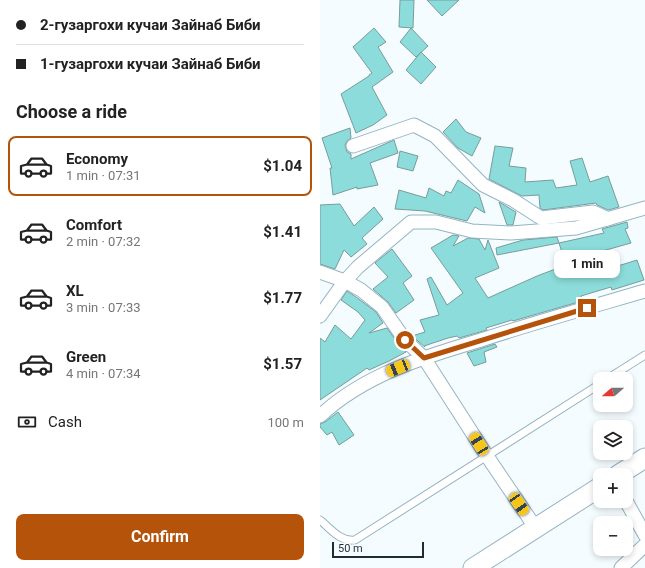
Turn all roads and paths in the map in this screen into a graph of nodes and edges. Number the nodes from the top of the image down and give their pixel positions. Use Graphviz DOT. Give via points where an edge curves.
graph roads {
  1 [pos="353,146"];
  2 [pos="645,208"];
  3 [pos="608,219"];
  4 [pos="320,272"];
  5 [pos="345,282"];
  6 [pos="645,291"];
  7 [pos="320,316"];
  8 [pos="645,355"];
  9 [pos="424,358"];
  10 [pos="619,372"];
  11 [pos="593,388"];
  12 [pos="320,416"];
  13 [pos="487,456"];
  14 [pos="645,458"];
  15 [pos="629,468"];
  16 [pos="593,491"];
  17 [pos="630,508"];
  18 [pos="320,520"];
  19 [pos="535,527"];
  20 [pos="645,535"];
  21 [pos="645,545"];
  22 [pos="473,568"];
  23 [pos="620,568"];
  1 -- 3 [label="street" via="414,125 435,136 483,185 541,218 593,212"];
  2 -- 3 [label="street"];
  3 -- 5 [label="street" via="576,228 511,233 472,231 436,222 411,222 358,267"];
  4 -- 5 [label="street"];
  5 -- 7 [label="street"];
  5 -- 9 [label="street" via="361,290 382,307 405,340"];
  6 -- 9 [label="street"];
  8 -- 10 [label="lane"];
  9 -- 12 [label="street" via="372,379"];
  9 -- 13 [label="street"];
  11 -- 13 [label="lane"];
  13 -- 18 [label="lane" via="355,540 347,541 340,538"];
  13 -- 19 [label="street"];
  14 -- 15 [label="main road"];
  16 -- 19 [label="main road"];
  17 -- 20 [label="street"];
  19 -- 22 [label="main road"];
  21 -- 23 [label="street"];
}
